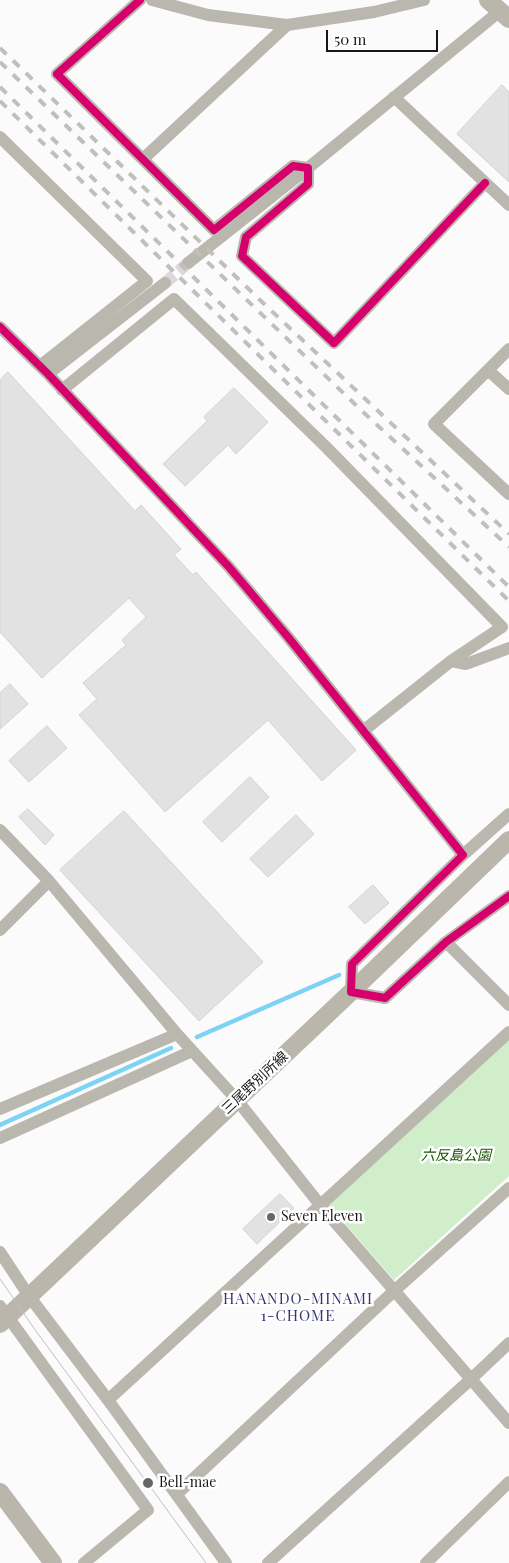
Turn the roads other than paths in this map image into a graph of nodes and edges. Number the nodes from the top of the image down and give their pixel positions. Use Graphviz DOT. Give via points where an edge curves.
graph roads {
  1 [pos="140,0"];
  2 [pos="152,0"];
  3 [pos="424,0"];
  4 [pos="502,12"];
  5 [pos="287,25"];
  6 [pos="394,97"];
  7 [pos="0,138"];
  8 [pos="143,159"];
  9 [pos="308,168"];
  10 [pos="485,183"];
  11 [pos="509,205"];
  12 [pos="188,262"];
  13 [pos="166,283"];
  14 [pos="0,327"];
  15 [pos="509,348"];
  16 [pos="44,370"];
  17 [pos="489,370"];
  18 [pos="62,390"];
  19 [pos="509,390"];
  20 [pos="509,494"];
  21 [pos="509,648"];
  22 [pos="450,661"];
  23 [pos="363,730"];
  24 [pos="509,814"];
  25 [pos="0,830"];
  26 [pos="509,840"];
  27 [pos="463,855"];
  28 [pos="49,881"];
  29 [pos="509,896"];
  30 [pos="0,930"];
  31 [pos="446,942"];
  32 [pos="351,992"];
  33 [pos="509,1005"];
  34 [pos="509,1032"];
  35 [pos="176,1034"];
  36 [pos="192,1051"];
  37 [pos="236,1100"];
  38 [pos="0,1109"];
  39 [pos="0,1138"];
  40 [pos="509,1188"];
  41 [pos="321,1206"];
  42 [pos="0,1252"];
  43 [pos="394,1291"];
  44 [pos="29,1296"];
  45 [pos="3,1316"];
  46 [pos="509,1343"];
  47 [pos="470,1380"];
  48 [pos="108,1400"];
  49 [pos="509,1423"];
  50 [pos="509,1482"];
  51 [pos="0,1492"];
  52 [pos="177,1494"];
  53 [pos="53,1563"];
  54 [pos="84,1563"];
  55 [pos="226,1563"];
  56 [pos="268,1563"];
  57 [pos="426,1563"];
  1 -- 8 [label="street" via="57,74"];
  2 -- 5 [label="street" via="208,15"];
  3 -- 5 [label="street" via="374,12"];
  4 -- 6 [label="street"];
  5 -- 8 [label="street"];
  6 -- 9 [label="street"];
  6 -- 10 [label="street"];
  7 -- 16 [label="street" via="147,281"];
  8 -- 9 [label="street" via="214,230 293,166"];
  9 -- 10 [label="street" via="308,184 246,237 242,256 334,343"];
  9 -- 12 [label="street"];
  10 -- 11 [label="street"];
  13 -- 16 [label="street"];
  14 -- 16 [label="street"];
  15 -- 17 [label="street"];
  16 -- 18 [label="street"];
  17 -- 19 [label="street"];
  17 -- 20 [label="street" via="434,424"];
  18 -- 22 [label="street" via="174,299 502,627"];
  18 -- 23 [label="street" via="230,568"];
  21 -- 22 [label="street" via="466,664"];
  22 -- 23 [label="street"];
  23 -- 27 [label="street"];
  24 -- 27 [label="street"];
  25 -- 28 [label="street"];
  26 -- 32 [label="main road, 三尾野別所線"];
  27 -- 32 [label="street" via="352,964"];
  28 -- 30 [label="street"];
  28 -- 35 [label="street"];
  29 -- 31 [label="street"];
  31 -- 32 [label="street" via="385,998"];
  31 -- 33 [label="street"];
  32 -- 37 [label="main road, 三尾野別所線"];
  34 -- 41 [label="street"];
  35 -- 36 [label="street"];
  35 -- 38 [label="street"];
  36 -- 37 [label="street"];
  36 -- 39 [label="street"];
  37 -- 41 [label="street"];
  37 -- 44 [label="main road, 三尾野別所線"];
  40 -- 43 [label="street"];
  41 -- 43 [label="street"];
  41 -- 48 [label="street"];
  42 -- 44 [label="street"];
  43 -- 47 [label="street"];
  43 -- 52 [label="street"];
  44 -- 45 [label="main road, 三尾野別所線"];
  44 -- 48 [label="street"];
  45 -- 54 [label="street" via="148,1510"];
  46 -- 47 [label="street"];
  47 -- 49 [label="street"];
  47 -- 56 [label="street"];
  48 -- 52 [label="street"];
  50 -- 57 [label="street"];
  51 -- 53 [label="main road"];
  52 -- 55 [label="street"];
}
